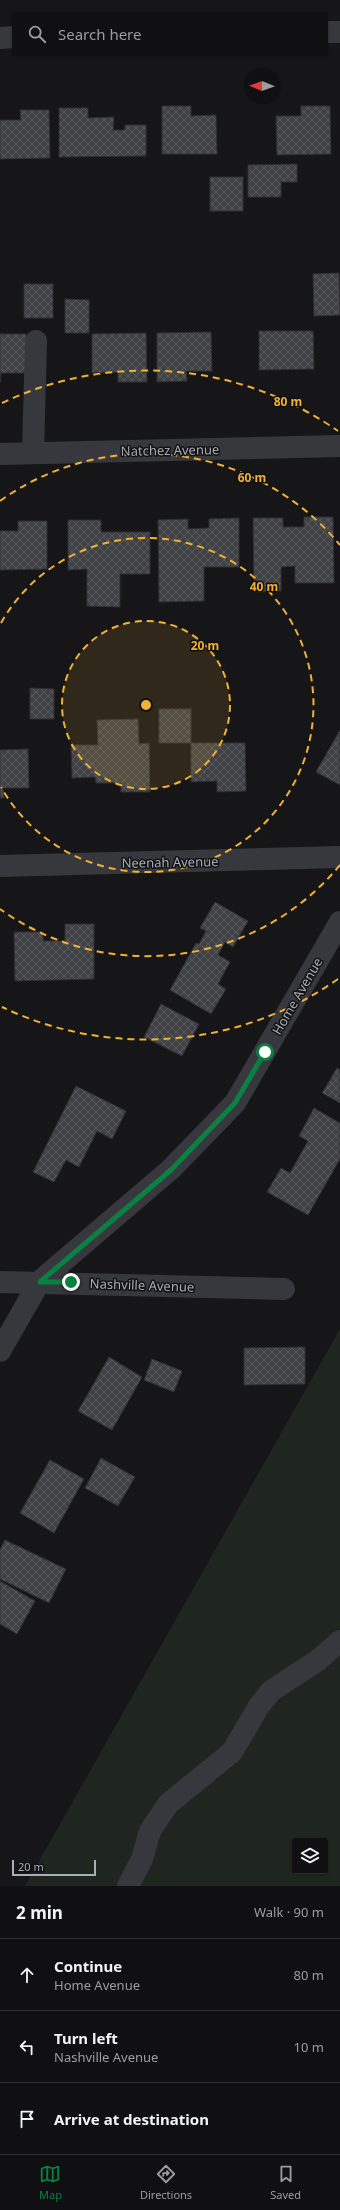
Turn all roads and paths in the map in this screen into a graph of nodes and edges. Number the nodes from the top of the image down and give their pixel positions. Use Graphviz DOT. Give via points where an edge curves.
graph roads {
  1 [pos="328,32"];
  2 [pos="340,32"];
  3 [pos="12,37"];
  4 [pos="0,38"];
  5 [pos="36,341"];
  6 [pos="340,446"];
  7 [pos="34,453"];
  8 [pos="0,454"];
  9 [pos="340,857"];
  10 [pos="0,866"];
  11 [pos="340,922"];
  12 [pos="0,1282"];
  13 [pos="40,1282"];
  14 [pos="284,1289"];
  15 [pos="0,1351"];
  16 [pos="340,1641"];
  17 [pos="128,1886"];
  1 -- 2 [label="street"];
  3 -- 4 [label="street"];
  5 -- 7 [label="street"];
  6 -- 7 [label="street, Natchez Avenue"];
  7 -- 8 [label="street, Natchez Avenue"];
  9 -- 10 [label="street, Neenah Avenue"];
  11 -- 13 [label="street, Home Avenue" via="235,1103 171,1170"];
  12 -- 13 [label="street, Nashville Avenue"];
  13 -- 14 [label="street, Nashville Avenue"];
  13 -- 15 [label="street, Home Avenue"];
  16 -- 17 [label="street" via="317,1661 271,1691 259,1706 232,1752 168,1804 150,1831 142,1860"];
}
